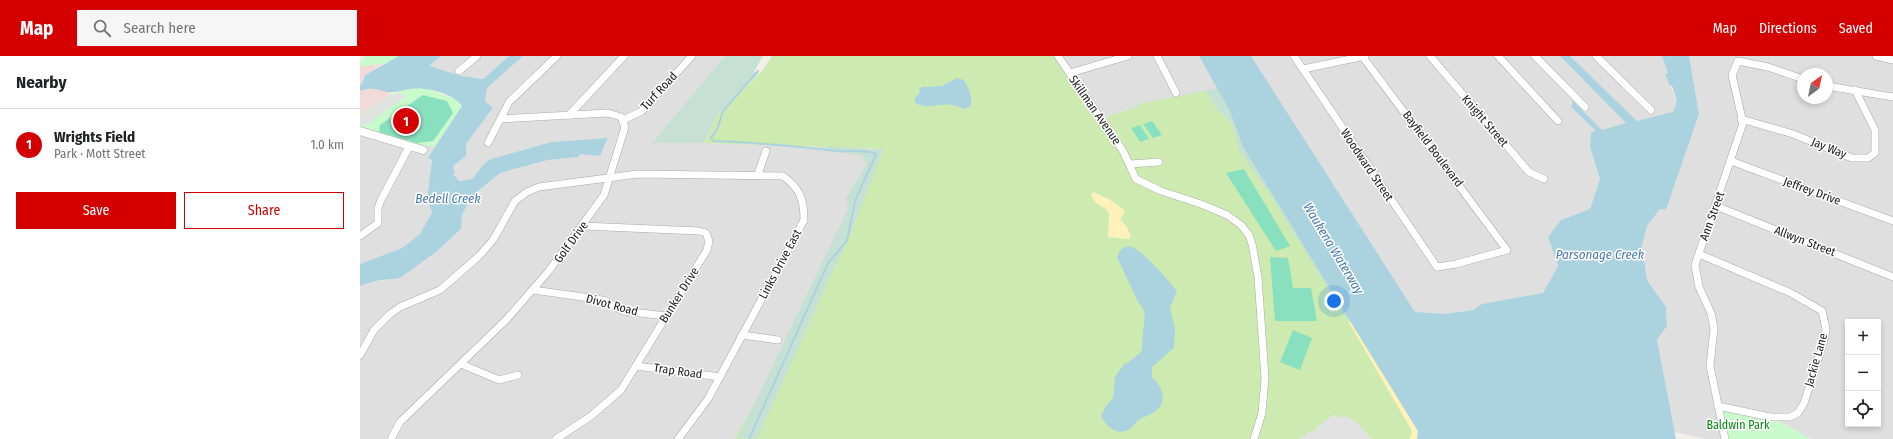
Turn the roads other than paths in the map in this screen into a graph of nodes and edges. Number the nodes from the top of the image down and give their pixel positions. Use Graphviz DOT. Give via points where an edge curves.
graph roads {
  1 [pos="477,56"];
  2 [pos="557,56"];
  3 [pos="624,56"];
  4 [pos="692,56"];
  5 [pos="1058,56"];
  6 [pos="1128,56"];
  7 [pos="1157,56"];
  8 [pos="1294,56"];
  9 [pos="1363,56"];
  10 [pos="1430,56"];
  11 [pos="1498,56"];
  12 [pos="1535,56"];
  13 [pos="1596,56"];
  14 [pos="1876,56"];
  15 [pos="1891,58"];
  16 [pos="1303,69"];
  17 [pos="458,71"];
  18 [pos="1070,73"];
  19 [pos="1797,77"];
  20 [pos="1833,87"];
  21 [pos="1855,90"];
  22 [pos="1176,93"];
  23 [pos="1893,97"];
  24 [pos="1585,107"];
  25 [pos="1651,110"];
  26 [pos="569,115"];
  27 [pos="501,119"];
  28 [pos="1741,119"];
  29 [pos="623,120"];
  30 [pos="1558,121"];
  31 [pos="362,133"];
  32 [pos="488,143"];
  33 [pos="410,147"];
  34 [pos="423,150"];
  35 [pos="766,151"];
  36 [pos="1731,161"];
  37 [pos="1159,162"];
  38 [pos="1130,164"];
  39 [pos="758,174"];
  40 [pos="610,176"];
  41 [pos="1544,179"];
  42 [pos="1716,206"];
  43 [pos="1893,221"];
  44 [pos="583,226"];
  45 [pos="360,236"];
  46 [pos="1699,254"];
  47 [pos="1444,266"];
  48 [pos="1893,277"];
  49 [pos="533,290"];
  50 [pos="666,316"];
  51 [pos="742,335"];
  52 [pos="778,340"];
  53 [pos="360,354"];
  54 [pos="461,364"];
  55 [pos="636,366"];
  56 [pos="518,375"];
  57 [pos="720,377"];
  58 [pos="1718,406"];
  59 [pos="392,436"];
  60 [pos="556,439"];
  61 [pos="678,439"];
  62 [pos="1254,439"];
  63 [pos="1725,439"];
  1 -- 17 [label="street"];
  2 -- 27 [label="street" via="509,102"];
  3 -- 26 [label="street"];
  4 -- 29 [label="street, Turf Road" via="642,111"];
  5 -- 18 [label="street, Skillman Avenue"];
  6 -- 18 [label="street"];
  7 -- 22 [label="street"];
  8 -- 16 [label="street, Woodward Street"];
  9 -- 16 [label="street"];
  9 -- 47 [label="street, Bayfield Boulevard" via="1507,250"];
  10 -- 41 [label="street, Knight Street" via="1529,172"];
  11 -- 30 [label="street"];
  12 -- 24 [label="street"];
  13 -- 25 [label="street"];
  14 -- 15 [label="street"];
  16 -- 47 [label="street, Woodward Street" via="1437,267"];
  18 -- 38 [label="street, Skillman Avenue"];
  19 -- 28 [label="street, Ann Street" via="1768,67 1738,61 1732,75"];
  20 -- 21 [label="street"];
  21 -- 23 [label="street"];
  21 -- 28 [label="street, Jay Way" via="1874,130 1875,153 1868,158 1852,158 1793,134"];
  26 -- 27 [label="street"];
  26 -- 29 [label="street" via="611,113"];
  27 -- 32 [label="street"];
  28 -- 36 [label="street, Ann Street" via="1743,123"];
  29 -- 40 [label="street, Golf Drive" via="624,133"];
  31 -- 33 [label="street"];
  33 -- 34 [label="street"];
  33 -- 45 [label="street" via="381,200 378,222"];
  35 -- 39 [label="street"];
  36 -- 42 [label="street, Ann Street"];
  36 -- 43 [label="street, Jeffrey Drive"];
  37 -- 38 [label="street"];
  38 -- 62 [label="street, Skillman Avenue" via="1136,179 1141,182 1203,205 1233,219 1246,230 1251,242 1260,308 1264,391 1261,419"];
  39 -- 40 [label="street, Links Drive East"];
  39 -- 51 [label="street, Links Drive East" via="783,176 795,183 804,204 804,220"];
  40 -- 44 [label="street, Golf Drive" via="604,195"];
  40 -- 53 [label="street, Links Drive East" via="539,187 518,198 493,240 479,256 440,290 390,314 374,330"];
  42 -- 46 [label="street, Ann Street"];
  42 -- 48 [label="street, Allwyn Street"];
  44 -- 49 [label="street, Golf Drive"];
  44 -- 50 [label="street, Bunker Drive" via="693,230 708,235 707,250"];
  46 -- 58 [label="street, Ann Street" via="1695,273 1714,328 1710,366"];
  46 -- 58 [label="street, Jackie Lane" via="1791,293 1822,311 1826,329 1804,404 1798,413 1788,418 1771,417"];
  49 -- 50 [label="street, Divot Road" via="597,299 623,310"];
  49 -- 54 [label="street, Golf Drive"];
  50 -- 55 [label="street, Bunker Drive"];
  51 -- 52 [label="street"];
  51 -- 57 [label="street, Links Drive East"];
  54 -- 56 [label="street" via="499,380"];
  54 -- 59 [label="street, Golf Drive" via="400,422"];
  55 -- 57 [label="street, Trap Road"];
  55 -- 60 [label="street, Bunker Drive" via="620,390 602,408"];
  57 -- 61 [label="street, Links Drive East" via="699,414"];
  58 -- 63 [label="street, Ann Street"];
}
